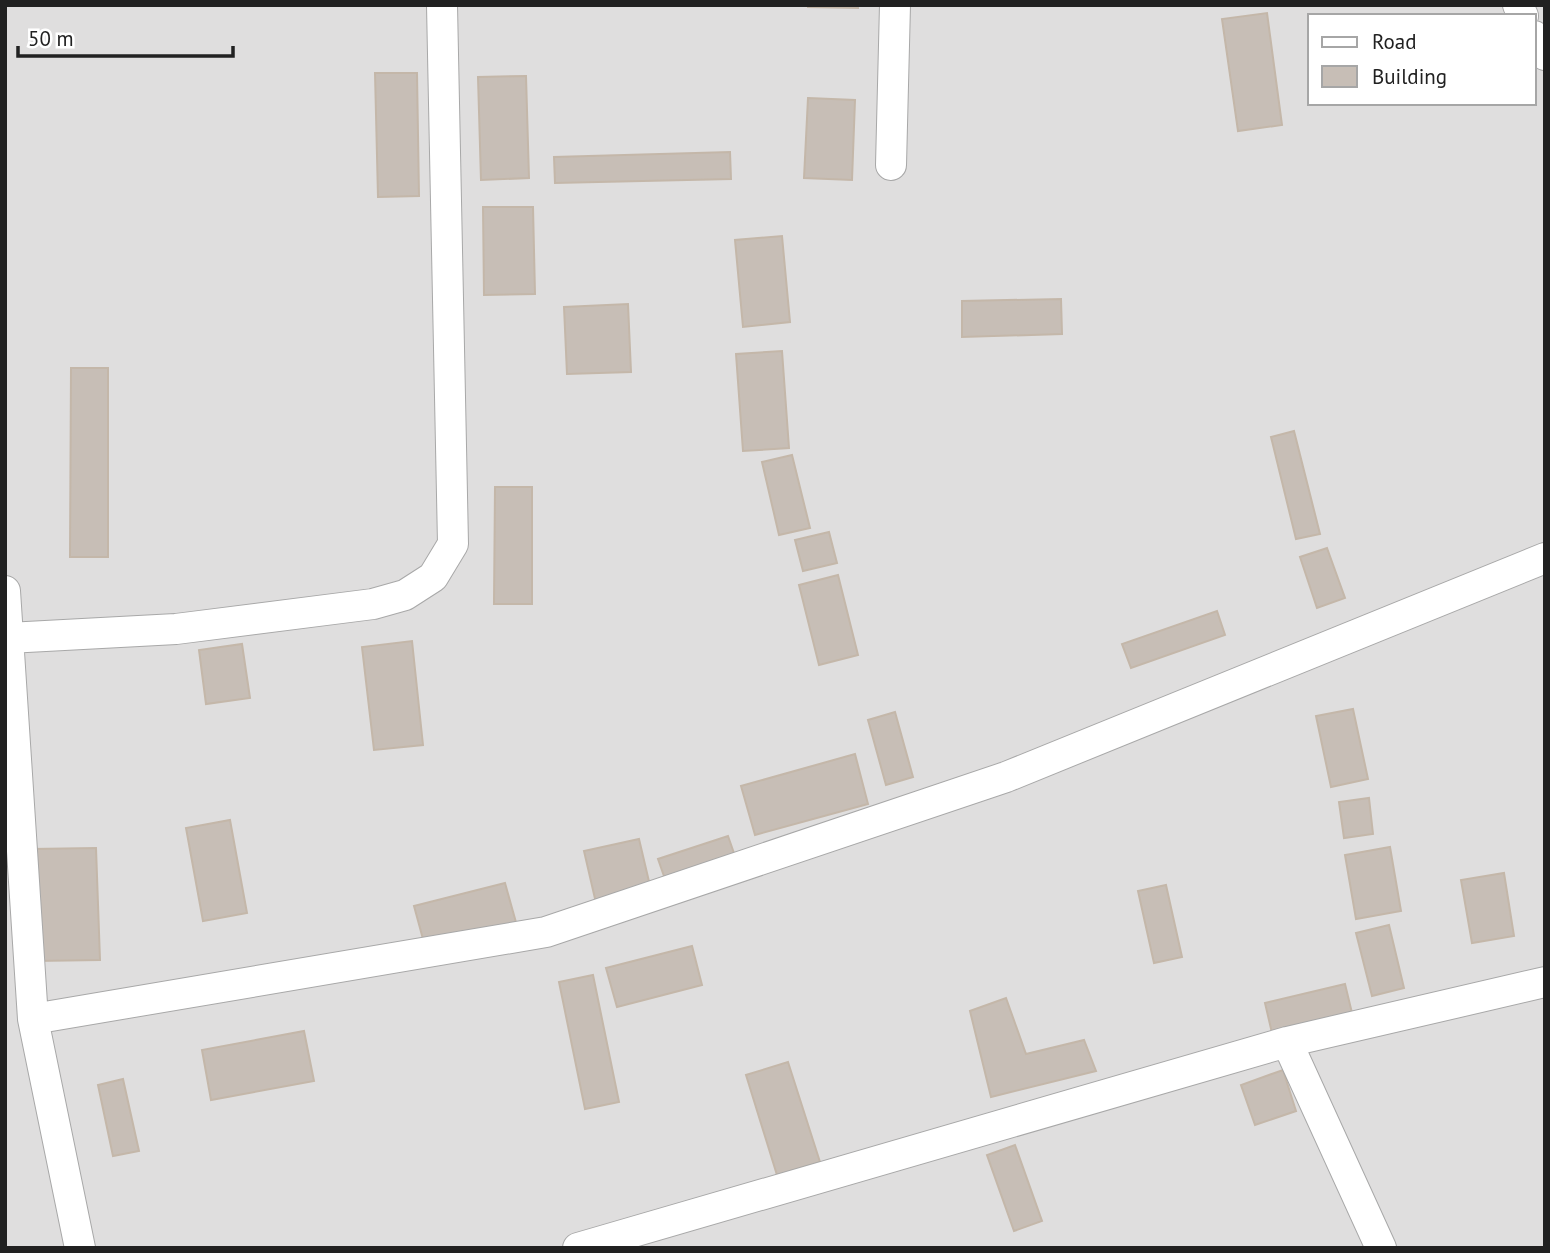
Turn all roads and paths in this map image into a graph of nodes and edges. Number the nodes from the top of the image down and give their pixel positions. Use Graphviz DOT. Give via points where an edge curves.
graph roads {
  1 [pos="442,5"];
  2 [pos="895,5"];
  3 [pos="1536,39"];
  4 [pos="1545,55"];
  5 [pos="891,165"];
  6 [pos="1545,558"];
  7 [pos="5,591"];
  8 [pos="8,638"];
  9 [pos="1545,982"];
  10 [pos="33,1019"];
  11 [pos="1287,1042"];
  12 [pos="80,1248"];
  13 [pos="578,1248"];
  14 [pos="1381,1248"];
  1 -- 8 [label="street" via="453,544 433,578 405,595 373,604 176,629"];
  2 -- 5 [label="street"];
  3 -- 4 [label="street"];
  6 -- 10 [label="street" via="1006,777 546,932"];
  7 -- 8 [label="street"];
  8 -- 10 [label="street"];
  9 -- 11 [label="street"];
  10 -- 12 [label="street"];
  11 -- 13 [label="street"];
  11 -- 14 [label="street"];
}
